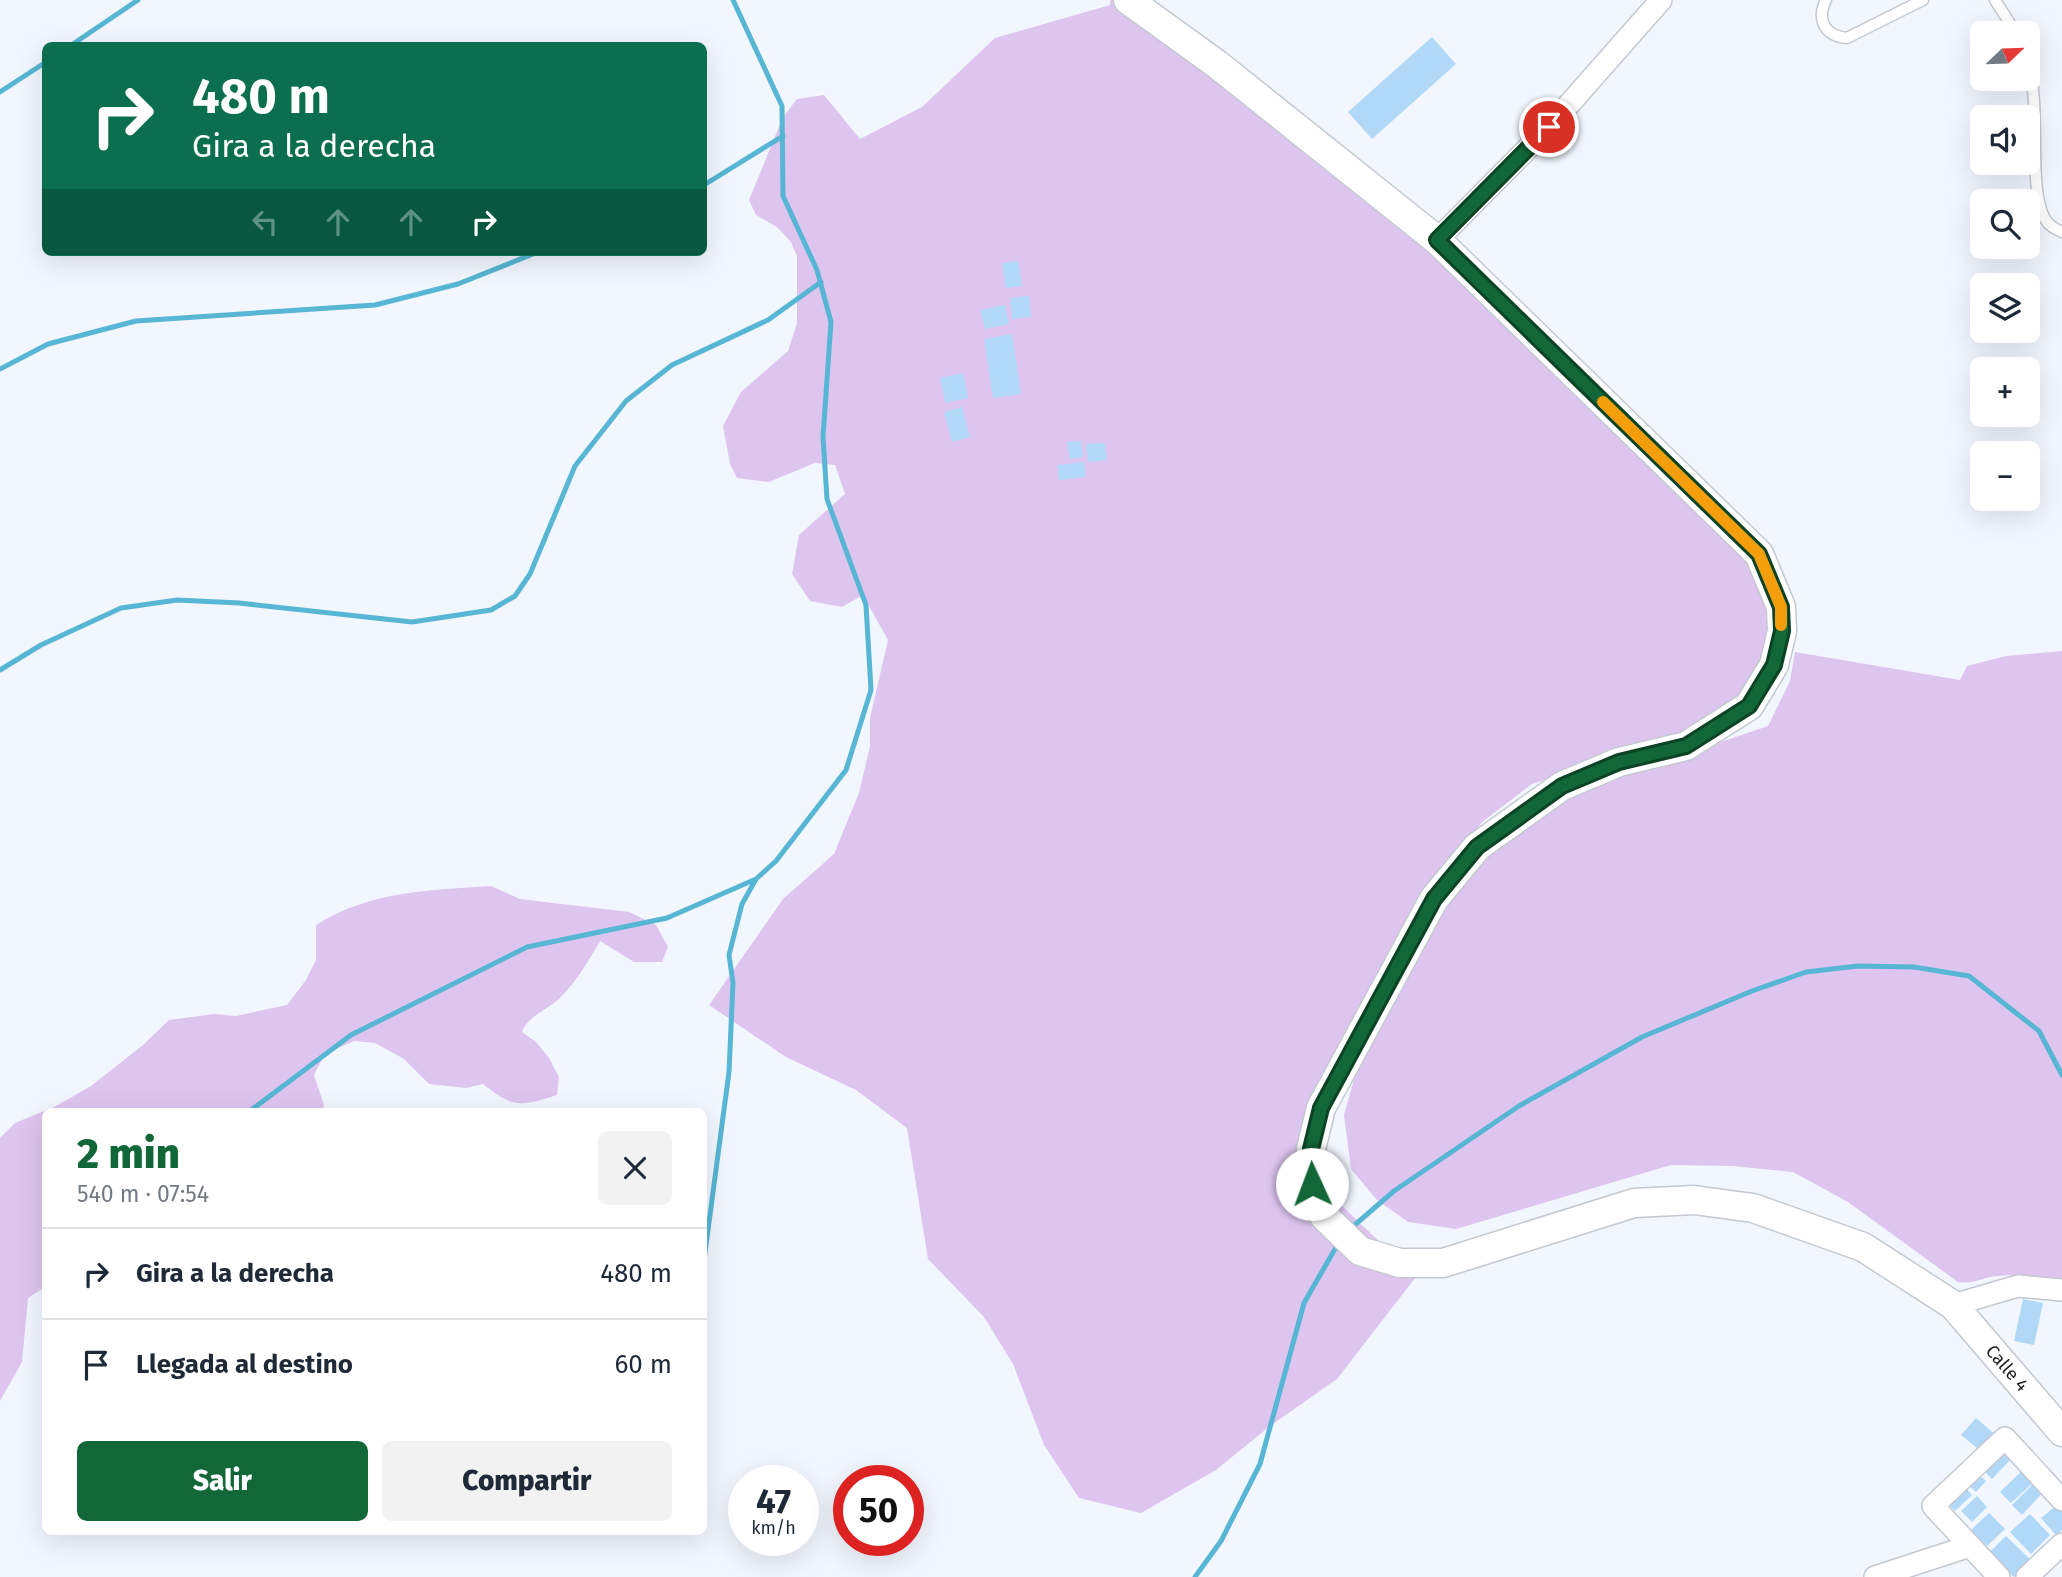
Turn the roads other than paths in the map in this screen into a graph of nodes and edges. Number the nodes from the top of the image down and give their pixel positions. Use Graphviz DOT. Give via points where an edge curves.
graph roads {
  1 [pos="1128,0"];
  2 [pos="1661,0"];
  3 [pos="1826,0"];
  4 [pos="1923,0"];
  5 [pos="1995,0"];
  6 [pos="2008,21"];
  7 [pos="2035,91"];
  8 [pos="2062,232"];
  9 [pos="1437,240"];
  10 [pos="2062,1290"];
  11 [pos="1953,1305"];
  12 [pos="2062,1432"];
  13 [pos="2062,1500"];
  14 [pos="2062,1544"];
  15 [pos="1970,1546"];
  16 [pos="1875,1577"];
  17 [pos="1999,1577"];
  18 [pos="2027,1577"];
  1 -- 9 [label="main road, Calle 4" via="1218,65"];
  2 -- 9 [label="street" via="1549,127"];
  3 -- 4 [label="lane" via="1821,10 1824,26 1835,37 1847,38"];
  5 -- 6 [label="lane"];
  7 -- 8 [label="lane" via="2040,203 2048,223"];
  9 -- 11 [label="main road, Calle 4" via="1759,554 1781,607 1782,631 1774,665 1749,706 1686,746 1619,762 1562,786 1477,847 1434,899 1321,1108 1311,1149 1312,1184 1324,1216 1360,1251 1400,1263 1443,1263 1634,1203 1706,1201 1753,1208 1863,1247"];
  10 -- 11 [label="street" via="2018,1286"];
  11 -- 12 [label="main road, Calle 4"];
  13 -- 15 [label="street" via="2005,1438 1933,1506"];
  14 -- 18 [label="street"];
  15 -- 16 [label="street"];
  15 -- 17 [label="street"];
}
